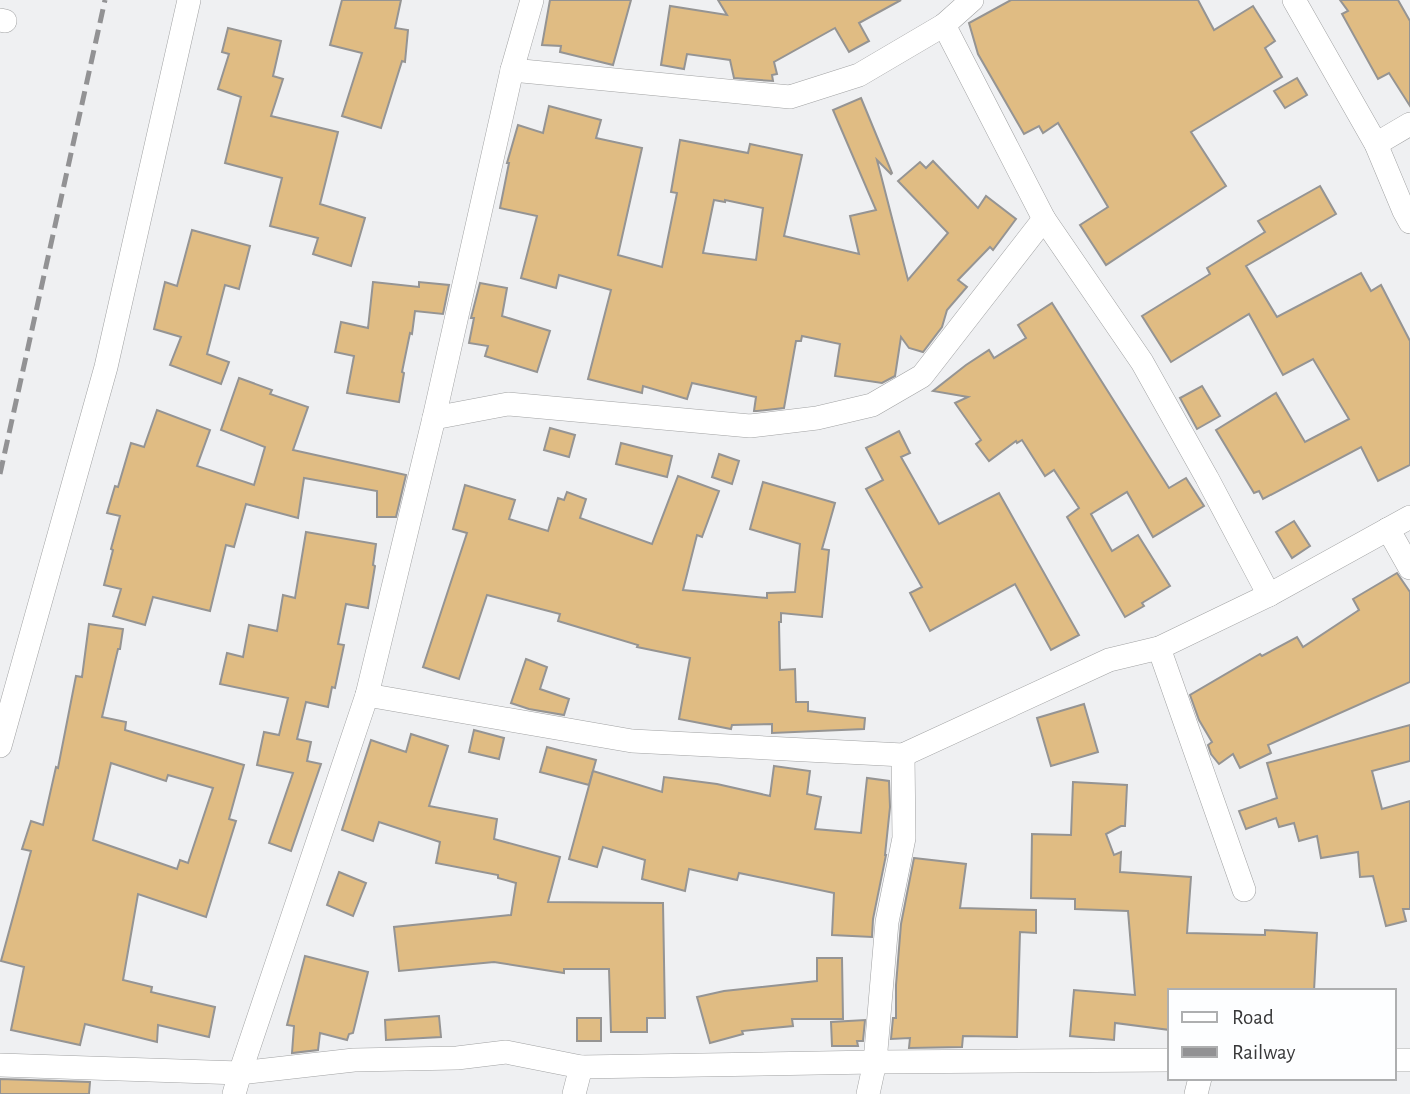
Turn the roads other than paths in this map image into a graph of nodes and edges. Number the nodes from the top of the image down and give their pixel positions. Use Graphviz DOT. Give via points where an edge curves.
graph roads {
  1 [pos="189,0"];
  2 [pos="532,0"];
  3 [pos="972,0"];
  4 [pos="1294,0"];
  5 [pos="944,25"];
  6 [pos="512,71"];
  7 [pos="1410,124"];
  8 [pos="1377,144"];
  9 [pos="1044,219"];
  10 [pos="1410,222"];
  11 [pos="434,418"];
  12 [pos="1410,517"];
  13 [pos="1388,529"];
  14 [pos="1410,568"];
  15 [pos="1269,595"];
  16 [pos="1158,648"];
  17 [pos="367,695"];
  18 [pos="0,746"];
  19 [pos="903,755"];
  20 [pos="1244,890"];
  21 [pos="1168,1060"];
  22 [pos="875,1062"];
  23 [pos="0,1065"];
  24 [pos="581,1067"];
  25 [pos="237,1084"];
  26 [pos="574,1094"];
  27 [pos="868,1094"];
  1 -- 18 [label="street" via="106,367"];
  2 -- 6 [label="street"];
  3 -- 5 [label="street"];
  4 -- 8 [label="street"];
  5 -- 6 [label="street" via="859,75 790,97"];
  5 -- 9 [label="street"];
  6 -- 11 [label="street"];
  7 -- 8 [label="street"];
  8 -- 10 [label="street"];
  9 -- 11 [label="street" via="922,376 872,405 750,426 508,404"];
  9 -- 15 [label="street" via="1142,362"];
  11 -- 17 [label="street"];
  12 -- 13 [label="street"];
  13 -- 14 [label="street"];
  13 -- 15 [label="street"];
  15 -- 16 [label="street"];
  16 -- 19 [label="street" via="1109,660"];
  16 -- 20 [label="street"];
  17 -- 19 [label="street" via="632,741"];
  17 -- 25 [label="street"];
  19 -- 22 [label="street" via="904,838 887,922"];
  21 -- 22 [label="street"];
  22 -- 24 [label="street"];
  22 -- 27 [label="street"];
  23 -- 25 [label="street"];
  24 -- 25 [label="street" via="506,1052 354,1060"];
  24 -- 26 [label="street"];
}
